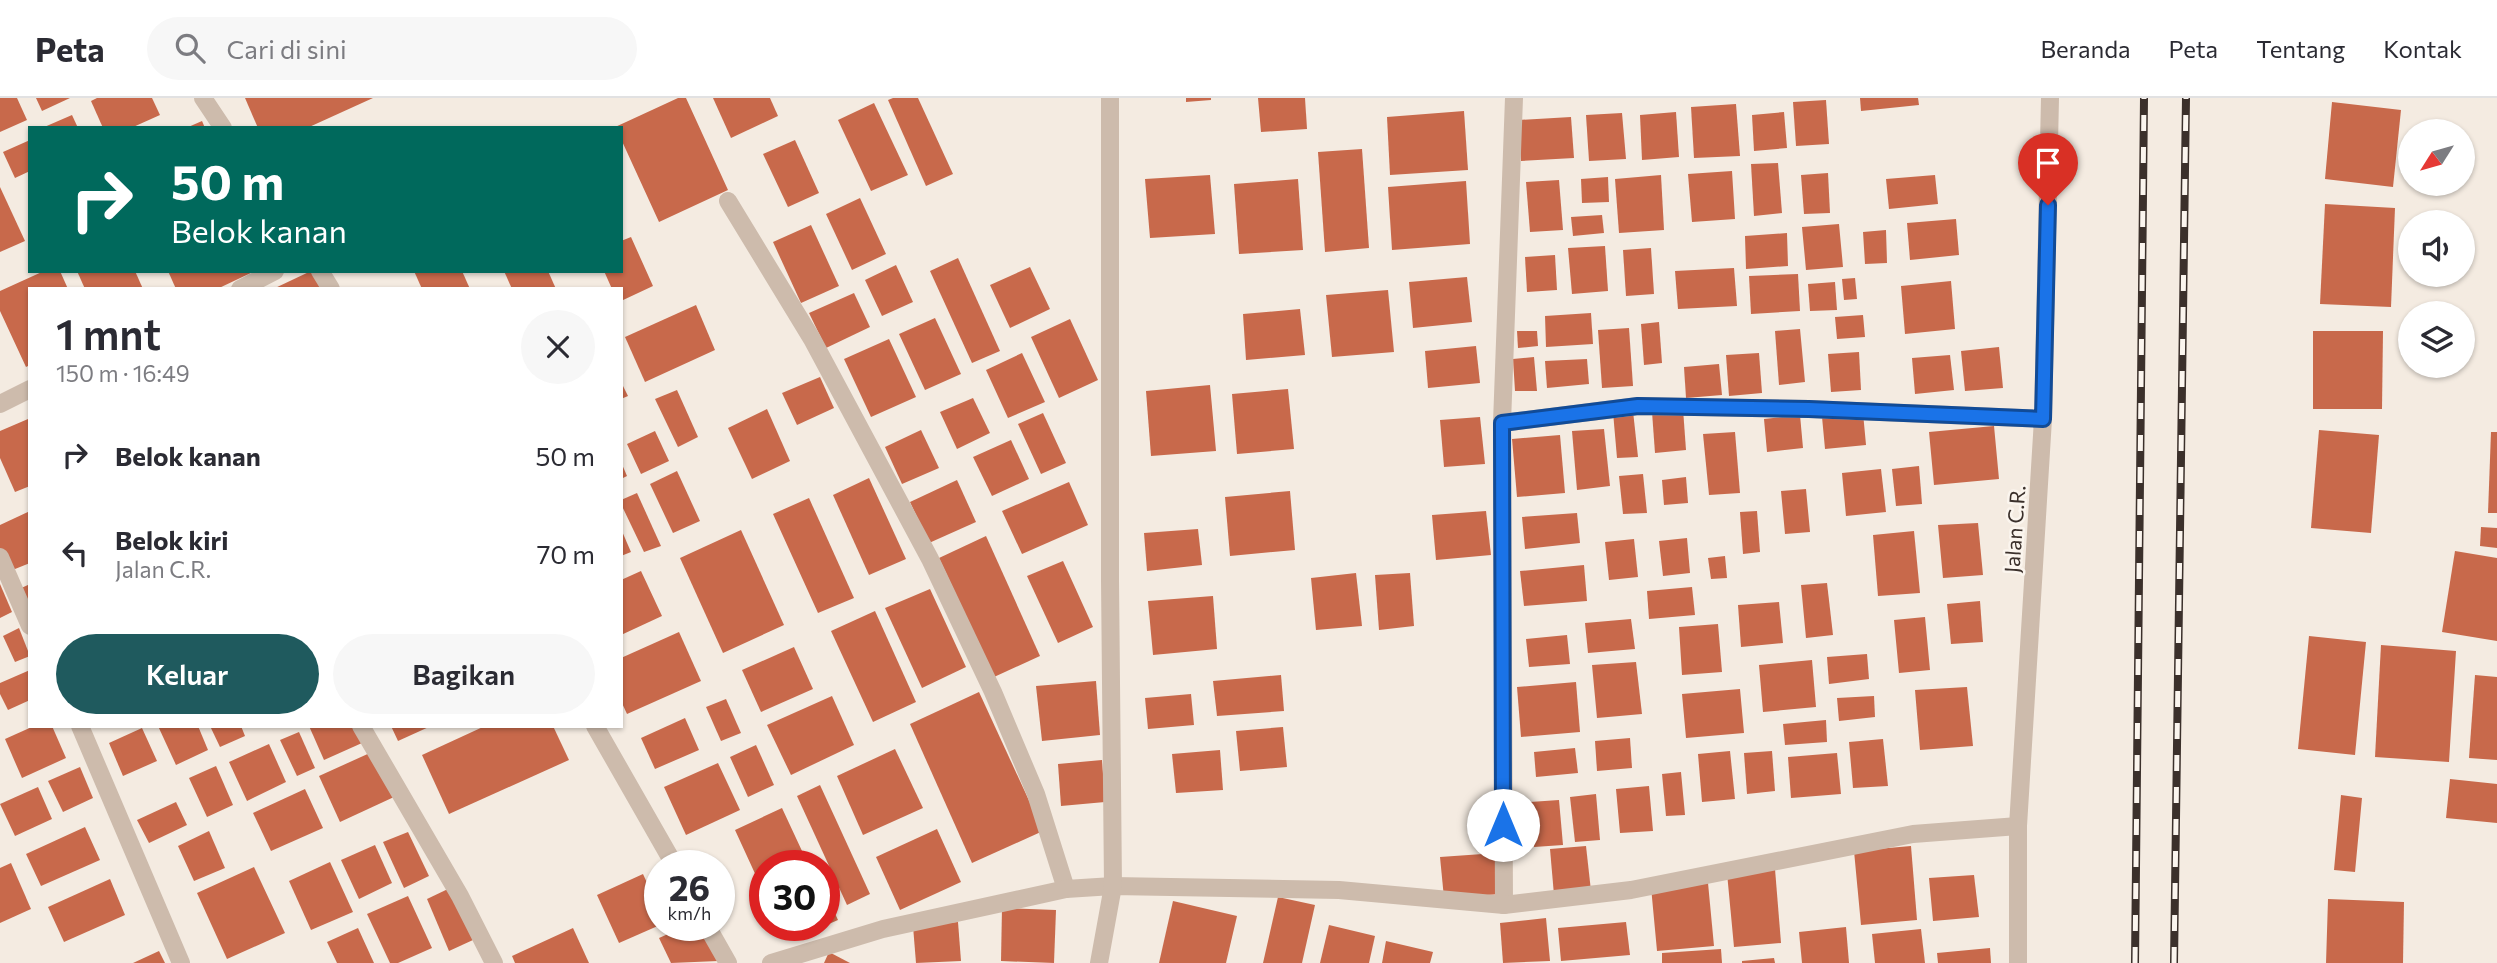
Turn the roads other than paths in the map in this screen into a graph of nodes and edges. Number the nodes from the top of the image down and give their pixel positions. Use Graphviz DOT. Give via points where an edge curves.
graph roads {
  1 [pos="203,98"];
  2 [pos="1110,98"];
  3 [pos="1514,98"];
  4 [pos="2050,98"];
  5 [pos="222,126"];
  6 [pos="728,201"];
  7 [pos="271,273"];
  8 [pos="244,287"];
  9 [pos="28,390"];
  10 [pos="0,404"];
  11 [pos="2043,419"];
  12 [pos="1502,423"];
  13 [pos="0,557"];
  14 [pos="28,621"];
  15 [pos="81,728"];
  16 [pos="362,728"];
  17 [pos="596,728"];
  18 [pos="2018,826"];
  19 [pos="666,850"];
  20 [pos="1113,886"];
  21 [pos="1066,889"];
  22 [pos="1504,905"];
  23 [pos="716,941"];
  24 [pos="181,963"];
  25 [pos="494,963"];
  26 [pos="728,963"];
  27 [pos="771,963"];
  28 [pos="1099,963"];
  29 [pos="2018,963"];
  1 -- 5 [label="street"];
  2 -- 20 [label="street"];
  3 -- 12 [label="street"];
  4 -- 11 [label="street, Jalan C.R."];
  6 -- 21 [label="street" via="812,339 930,559 993,692"];
  7 -- 8 [label="street"];
  9 -- 10 [label="street"];
  11 -- 12 [label="street" via="1638,406"];
  11 -- 18 [label="street, Jalan C.R."];
  12 -- 22 [label="street"];
  13 -- 14 [label="street"];
  15 -- 24 [label="street"];
  16 -- 25 [label="street"];
  17 -- 19 [label="street"];
  18 -- 22 [label="street" via="1913,834 1631,890"];
  18 -- 29 [label="street, Jalan C.R."];
  20 -- 21 [label="street"];
  20 -- 22 [label="street" via="1339,890"];
  20 -- 28 [label="street"];
  21 -- 27 [label="street" via="883,929"];
  23 -- 26 [label="street"];
}
